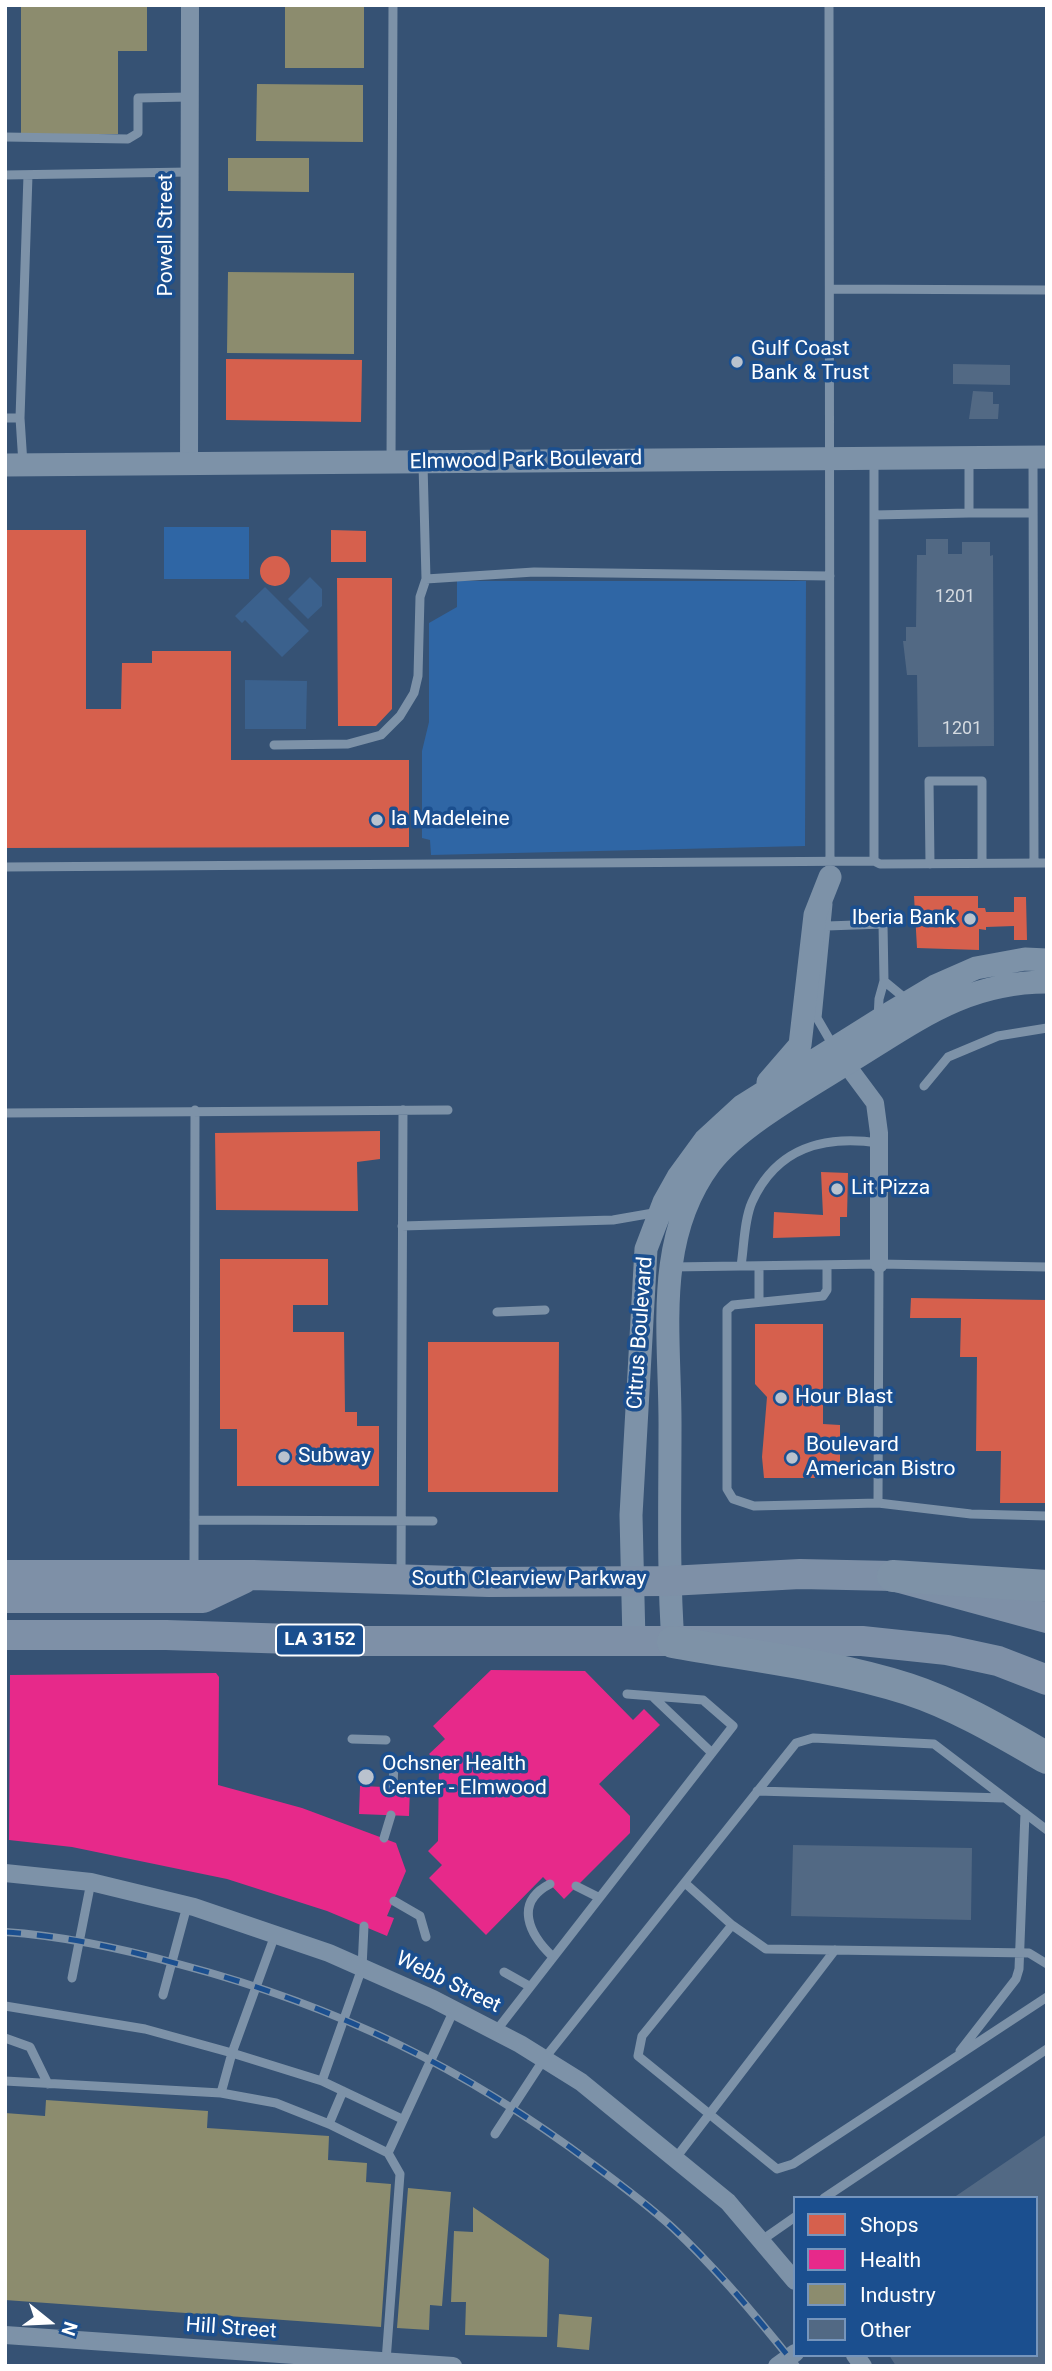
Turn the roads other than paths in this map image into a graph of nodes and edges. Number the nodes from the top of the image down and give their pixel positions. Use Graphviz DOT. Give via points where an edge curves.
graph roads {
  1 [pos="190,5"];
  2 [pos="393,5"];
  3 [pos="829,5"];
  4 [pos="189,97"];
  5 [pos="5,137"];
  6 [pos="189,172"];
  7 [pos="5,175"];
  8 [pos="28,175"];
  9 [pos="830,289"];
  10 [pos="1047,290"];
  11 [pos="5,418"];
  12 [pos="20,418"];
  13 [pos="874,457"];
  14 [pos="969,457"];
  15 [pos="1040,457"];
  16 [pos="831,458"];
  17 [pos="423,462"];
  18 [pos="391,463"];
  19 [pos="14,465"];
  20 [pos="189,465"];
  21 [pos="969,513"];
  22 [pos="1033,513"];
  23 [pos="874,515"];
  24 [pos="830,576"];
  25 [pos="426,579"];
  26 [pos="274,745"];
  27 [pos="874,860"];
  28 [pos="982,863"];
  29 [pos="1034,863"];
  30 [pos="1047,863"];
  31 [pos="930,864"];
  32 [pos="5,867"];
  33 [pos="830,868"];
  34 [pos="827,926"];
  35 [pos="1047,960"];
  36 [pos="884,981"];
  37 [pos="1047,982"];
  38 [pos="914,1010"];
  39 [pos="1047,1028"];
  40 [pos="884,1029"];
  41 [pos="840,1057"];
  42 [pos="924,1086"];
  43 [pos="753,1099"];
  44 [pos="195,1110"];
  45 [pos="402,1110"];
  46 [pos="448,1110"];
  47 [pos="5,1113"];
  48 [pos="879,1143"];
  49 [pos="660,1212"];
  50 [pos="402,1226"];
  51 [pos="879,1264"];
  52 [pos="827,1265"];
  53 [pos="741,1266"];
  54 [pos="759,1266"];
  55 [pos="669,1267"];
  56 [pos="1047,1267"];
  57 [pos="759,1301"];
  58 [pos="545,1310"];
  59 [pos="497,1312"];
  60 [pos="878,1503"];
  61 [pos="1047,1516"];
  62 [pos="194,1520"];
  63 [pos="401,1521"];
  64 [pos="433,1521"];
  65 [pos="5,1575"];
  66 [pos="194,1575"];
  67 [pos="253,1575"];
  68 [pos="893,1576"];
  69 [pos="401,1579"];
  70 [pos="633,1580"];
  71 [pos="669,1581"];
  72 [pos="1047,1586"];
  73 [pos="5,1598"];
  74 [pos="1047,1618"];
  75 [pos="5,1635"];
  76 [pos="634,1641"];
  77 [pos="673,1642"];
  78 [pos="1047,1680"];
  79 [pos="627,1694"];
  80 [pos="652,1696"];
  81 [pos="352,1739"];
  82 [pos="386,1740"];
  83 [pos="712,1753"];
  84 [pos="1047,1758"];
  85 [pos="394,1761"];
  86 [pos="393,1787"];
  87 [pos="757,1791"];
  88 [pos="1004,1798"];
  89 [pos="1025,1813"];
  90 [pos="391,1815"];
  91 [pos="1047,1830"];
  92 [pos="384,1838"];
  93 [pos="5,1873"];
  94 [pos="91,1882"];
  95 [pos="685,1883"];
  96 [pos="550,1884"];
  97 [pos="576,1886"];
  98 [pos="598,1897"];
  99 [pos="394,1901"];
  100 [pos="187,1906"];
  101 [pos="732,1925"];
  102 [pos="364,1926"];
  103 [pos="275,1934"];
  104 [pos="426,1937"];
  105 [pos="835,1950"];
  106 [pos="1019,1952"];
  107 [pos="552,1956"];
  108 [pos="1047,1964"];
  109 [pos="362,1968"];
  110 [pos="504,1972"];
  111 [pos="72,1978"];
  112 [pos="529,1986"];
  113 [pos="163,1995"];
  114 [pos="1047,1997"];
  115 [pos="5,2006"];
  116 [pos="454,2010"];
  117 [pos="496,2031"];
  118 [pos="5,2038"];
  119 [pos="1047,2049"];
  120 [pos="232,2053"];
  121 [pos="955,2057"];
  122 [pos="544,2059"];
  123 [pos="5,2081"];
  124 [pos="322,2081"];
  125 [pos="48,2084"];
  126 [pos="343,2091"];
  127 [pos="221,2093"];
  128 [pos="709,2114"];
  129 [pos="402,2119"];
  130 [pos="329,2124"];
  131 [pos="495,2134"];
  132 [pos="388,2153"];
  133 [pos="675,2159"];
  134 [pos="827,2196"];
  135 [pos="793,2218"];
  136 [pos="762,2239"];
  137 [pos="793,2278"];
  138 [pos="5,2335"];
  139 [pos="793,2354"];
  140 [pos="386,2362"];
  141 [pos="453,2366"];
  142 [pos="777,2366"];
  1 -- 4 [label="street, Powell Street"];
  2 -- 18 [label="lane"];
  3 -- 9 [label="lane"];
  4 -- 5 [label="lane" via="138,98 138,133 128,139"];
  4 -- 6 [label="street, Powell Street"];
  6 -- 8 [label="lane"];
  6 -- 20 [label="street, Powell Street"];
  7 -- 8 [label="lane"];
  8 -- 12 [label="lane"];
  9 -- 10 [label="lane"];
  9 -- 16 [label="lane"];
  11 -- 12 [label="lane"];
  12 -- 19 [label="lane"];
  13 -- 14 [label="street, Elmwood Park Boulevard"];
  13 -- 16 [label="street, Elmwood Park Boulevard"];
  13 -- 23 [label="lane"];
  14 -- 15 [label="street, Elmwood Park Boulevard"];
  14 -- 21 [label="lane"];
  15 -- 22 [label="lane"];
  16 -- 17 [label="street, Elmwood Park Boulevard"];
  16 -- 24 [label="lane"];
  17 -- 18 [label="street, Elmwood Park Boulevard"];
  17 -- 25 [label="lane"];
  18 -- 20 [label="street, Elmwood Park Boulevard"];
  19 -- 20 [label="street, Elmwood Park Boulevard"];
  21 -- 22 [label="lane"];
  21 -- 23 [label="lane"];
  22 -- 29 [label="lane"];
  23 -- 27 [label="lane"];
  24 -- 25 [label="lane" via="534,572"];
  24 -- 33 [label="lane"];
  25 -- 26 [label="lane" via="420,597 418,676 400,716 381,735 348,744"];
  27 -- 31 [label="lane" via="880,864"];
  27 -- 33 [label="lane"];
  28 -- 29 [label="lane"];
  28 -- 31 [label="lane"];
  28 -- 31 [label="lane" via="982,781 929,781"];
  29 -- 30 [label="lane"];
  32 -- 33 [label="lane"];
  33 -- 34 [label="lane"];
  33 -- 43 [label="street" via="815,915 800,1045"];
  34 -- 36 [label="lane" via="883,924"];
  34 -- 41 [label="lane" via="817,1018"];
  35 -- 38 [label="street, Citrus Boulevard" via="976,968"];
  36 -- 38 [label="lane"];
  36 -- 40 [label="lane" via="878,999"];
  37 -- 38 [label="street, Citrus Boulevard" via="1011,982"];
  38 -- 40 [label="street, Citrus Boulevard"];
  39 -- 42 [label="lane" via="998,1036 948,1057"];
  40 -- 41 [label="street, Citrus Boulevard"];
  41 -- 43 [label="street, Citrus Boulevard"];
  41 -- 48 [label="street" via="875,1103"];
  41 -- 55 [label="street, Citrus Boulevard" via="711,1163 683,1207"];
  43 -- 49 [label="street, Citrus Boulevard" via="705,1140"];
  44 -- 45 [label="lane"];
  44 -- 47 [label="lane"];
  44 -- 62 [label="lane"];
  45 -- 46 [label="lane"];
  45 -- 50 [label="lane"];
  48 -- 51 [label="street"];
  48 -- 53 [label="lane" via="847,1138 808,1145 774,1169 751,1203"];
  49 -- 50 [label="lane" via="612,1220"];
  49 -- 70 [label="street, Citrus Boulevard" via="646,1248 642,1290 631,1515"];
  50 -- 63 [label="lane"];
  51 -- 52 [label="lane"];
  51 -- 56 [label="lane"];
  51 -- 60 [label="lane"];
  52 -- 54 [label="lane"];
  52 -- 57 [label="lane" via="823,1296"];
  53 -- 54 [label="lane"];
  53 -- 55 [label="lane"];
  54 -- 57 [label="lane"];
  55 -- 71 [label="street, Citrus Boulevard"];
  57 -- 60 [label="lane" via="727,1310 727,1489 733,1499 754,1506"];
  58 -- 59 [label="lane"];
  60 -- 61 [label="lane" via="971,1514"];
  62 -- 63 [label="lane"];
  62 -- 66 [label="lane"];
  63 -- 64 [label="lane"];
  63 -- 69 [label="lane"];
  65 -- 66 [label="highway, South Clearview Parkway"];
  66 -- 67 [label="highway, South Clearview Parkway"];
  67 -- 69 [label="highway, South Clearview Parkway"];
  67 -- 73 [label="highway" via="203,1598"];
  68 -- 71 [label="highway, South Clearview Parkway" via="800,1574"];
  68 -- 72 [label="highway"];
  68 -- 74 [label="highway, South Clearview Parkway"];
  69 -- 70 [label="highway, South Clearview Parkway"];
  70 -- 71 [label="highway, South Clearview Parkway"];
  70 -- 76 [label="street, Citrus Boulevard"];
  71 -- 77 [label="street, Citrus Boulevard"];
  75 -- 76 [label="highway, LA 3152"];
  76 -- 77 [label="highway, LA 3152"];
  77 -- 78 [label="highway, LA 3152" via="874,1642 998,1661"];
  77 -- 84 [label="highway" via="863,1676 910,1690 974,1717"];
  79 -- 80 [label="lane"];
  80 -- 83 [label="lane"];
  80 -- 83 [label="lane" via="703,1700 733,1726"];
  81 -- 82 [label="lane"];
  83 -- 98 [label="lane"];
  85 -- 86 [label="lane"];
  87 -- 88 [label="lane"];
  87 -- 88 [label="lane" via="796,1743 813,1738 934,1744"];
  87 -- 95 [label="lane"];
  88 -- 89 [label="lane"];
  89 -- 91 [label="lane"];
  89 -- 106 [label="lane"];
  90 -- 92 [label="lane"];
  93 -- 94 [label="street, Webb Street"];
  94 -- 100 [label="street, Webb Street"];
  94 -- 111 [label="lane"];
  95 -- 101 [label="lane"];
  95 -- 122 [label="lane"];
  96 -- 107 [label="lane" via="535,1895 528,1915 538,1943"];
  97 -- 98 [label="lane"];
  98 -- 107 [label="lane"];
  99 -- 104 [label="lane" via="420,1916"];
  100 -- 103 [label="street, Webb Street"];
  100 -- 113 [label="lane"];
  101 -- 105 [label="lane" via="766,1949"];
  101 -- 128 [label="lane" via="642,2036 638,2056"];
  102 -- 109 [label="lane"];
  103 -- 109 [label="street, Webb Street"];
  103 -- 120 [label="lane"];
  105 -- 106 [label="lane"];
  105 -- 128 [label="lane"];
  106 -- 108 [label="lane"];
  106 -- 121 [label="lane" via="1016,1979"];
  107 -- 112 [label="lane"];
  109 -- 116 [label="street, Webb Street"];
  109 -- 124 [label="lane"];
  110 -- 112 [label="lane"];
  112 -- 117 [label="lane"];
  114 -- 121 [label="lane"];
  115 -- 120 [label="lane" via="145,2029"];
  116 -- 117 [label="street, Webb Street"];
  116 -- 129 [label="lane"];
  117 -- 122 [label="street, Webb Street"];
  118 -- 125 [label="lane" via="30,2047"];
  119 -- 134 [label="lane"];
  120 -- 124 [label="lane"];
  120 -- 127 [label="lane"];
  121 -- 128 [label="lane" via="793,2164 777,2169"];
  122 -- 131 [label="lane"];
  122 -- 133 [label="street, Webb Street" via="581,2082"];
  123 -- 125 [label="lane"];
  124 -- 126 [label="lane"];
  125 -- 127 [label="lane"];
  126 -- 129 [label="lane"];
  126 -- 130 [label="lane"];
  127 -- 130 [label="lane" via="276,2103"];
  128 -- 133 [label="lane"];
  129 -- 132 [label="lane"];
  130 -- 132 [label="lane"];
  132 -- 140 [label="lane" via="400,2174"];
  133 -- 136 [label="street, Webb Street" via="729,2202"];
  135 -- 136 [label="lane"];
  136 -- 137 [label="street, Webb Street"];
  138 -- 140 [label="street, Hill Street"];
  139 -- 142 [label="street"];
  140 -- 141 [label="street, Hill Street"];
}
